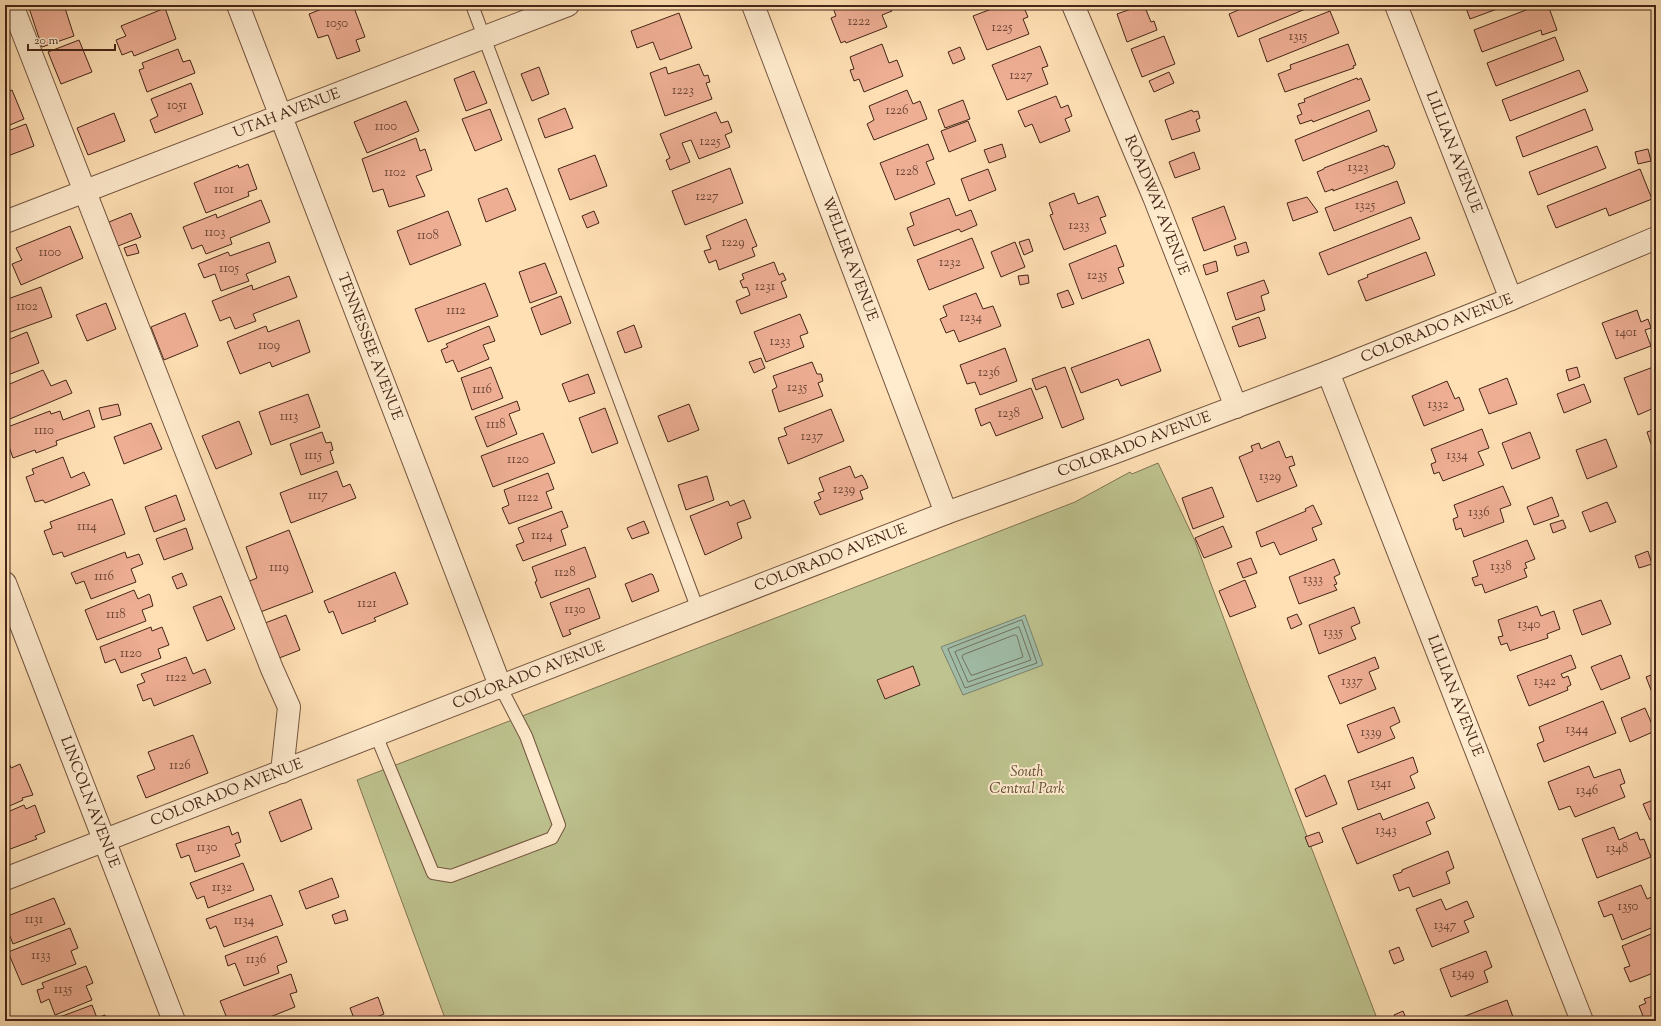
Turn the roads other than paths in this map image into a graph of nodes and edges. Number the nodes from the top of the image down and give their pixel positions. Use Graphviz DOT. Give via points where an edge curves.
graph roads {
  1 [pos="12,5"];
  2 [pos="238,5"];
  3 [pos="472,5"];
  4 [pos="568,5"];
  5 [pos="753,5"];
  6 [pos="1073,5"];
  7 [pos="1396,5"];
  8 [pos="484,38"];
  9 [pos="281,116"];
  10 [pos="85,192"];
  11 [pos="5,222"];
  12 [pos="1656,238"];
  13 [pos="1511,299"];
  14 [pos="1328,372"];
  15 [pos="1236,407"];
  16 [pos="946,513"];
  17 [pos="5,583"];
  18 [pos="698,610"];
  19 [pos="501,688"];
  20 [pos="376,736"];
  21 [pos="282,772"];
  22 [pos="104,840"];
  23 [pos="5,879"];
  24 [pos="174,1021"];
  25 [pos="1582,1021"];
  1 -- 10 [label="street"];
  2 -- 9 [label="street, TENNESSEE AVENUE"];
  3 -- 8 [label="lane"];
  4 -- 8 [label="street, UTAH AVENUE"];
  5 -- 16 [label="street, WELLER AVENUE"];
  6 -- 15 [label="street, ROADWAY AVENUE" via="1154,197"];
  7 -- 13 [label="street, LILLIAN AVENUE"];
  8 -- 9 [label="street, UTAH AVENUE"];
  8 -- 18 [label="lane"];
  9 -- 10 [label="street, UTAH AVENUE"];
  9 -- 19 [label="street, TENNESSEE AVENUE"];
  10 -- 11 [label="street, UTAH AVENUE"];
  10 -- 21 [label="street" via="184,448 289,707"];
  12 -- 13 [label="street, COLORADO AVENUE"];
  13 -- 14 [label="street, COLORADO AVENUE"];
  14 -- 15 [label="street, COLORADO AVENUE"];
  14 -- 25 [label="street, LILLIAN AVENUE"];
  15 -- 16 [label="street, COLORADO AVENUE"];
  16 -- 18 [label="street, COLORADO AVENUE"];
  17 -- 22 [label="street, LINCOLN AVENUE"];
  18 -- 19 [label="street, COLORADO AVENUE"];
  19 -- 20 [label="street, COLORADO AVENUE"];
  19 -- 20 [label="lane" via="526,736 559,825 552,838 451,876 433,873"];
  20 -- 21 [label="street, COLORADO AVENUE"];
  21 -- 22 [label="street, COLORADO AVENUE"];
  22 -- 23 [label="street, COLORADO AVENUE"];
  22 -- 24 [label="street, LINCOLN AVENUE"];
}
